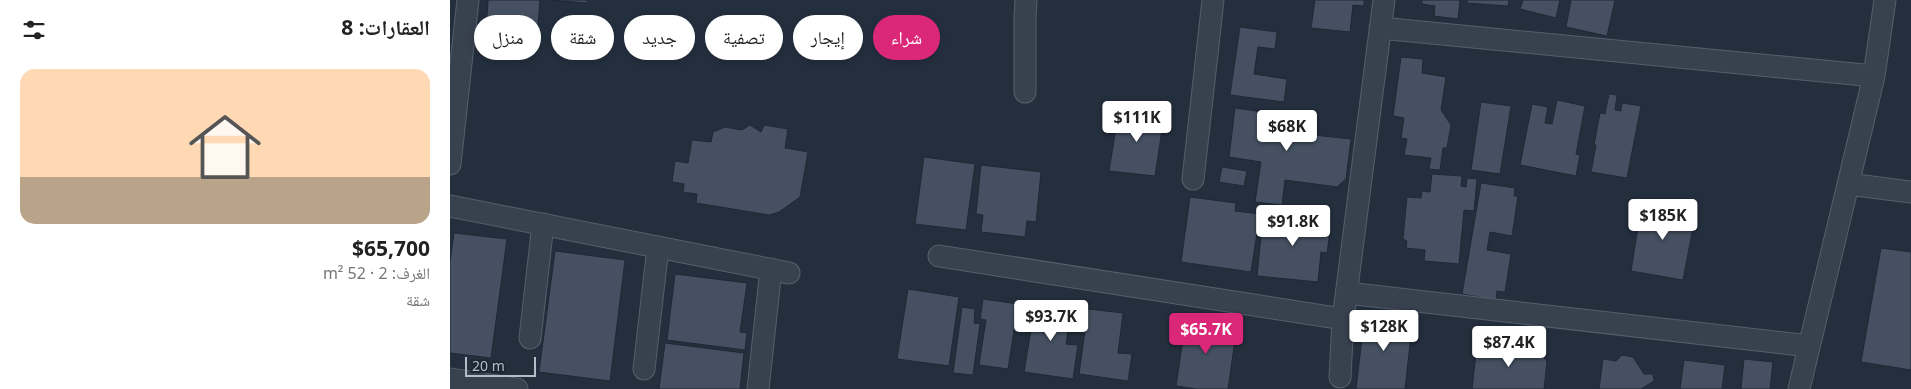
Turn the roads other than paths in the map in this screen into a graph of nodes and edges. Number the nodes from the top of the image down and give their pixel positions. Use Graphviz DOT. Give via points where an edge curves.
graph roads {
  1 [pos="468,0"];
  2 [pos="1026,0"];
  3 [pos="1213,0"];
  4 [pos="1384,0"];
  5 [pos="1885,0"];
  6 [pos="1380,28"];
  7 [pos="1874,76"];
  8 [pos="1025,92"];
  9 [pos="450,164"];
  10 [pos="1194,179"];
  11 [pos="1848,184"];
  12 [pos="1911,192"];
  13 [pos="450,206"];
  14 [pos="543,224"];
  15 [pos="658,247"];
  16 [pos="939,256"];
  17 [pos="1347,293"];
  18 [pos="1343,319"];
  19 [pos="530,338"];
  20 [pos="1809,346"];
  21 [pos="644,369"];
  22 [pos="1340,377"];
  23 [pos="450,379"];
  24 [pos="517,389"];
  25 [pos="758,389"];
  26 [pos="1800,389"];
  1 -- 9 [label="street"];
  2 -- 8 [label="street"];
  3 -- 10 [label="street"];
  4 -- 6 [label="street"];
  5 -- 7 [label="street"];
  6 -- 7 [label="street"];
  6 -- 17 [label="street"];
  7 -- 11 [label="street"];
  11 -- 12 [label="street"];
  11 -- 20 [label="street"];
  13 -- 14 [label="street"];
  14 -- 15 [label="street"];
  14 -- 19 [label="street"];
  15 -- 21 [label="street"];
  15 -- 25 [label="street" via="780,271"];
  16 -- 18 [label="street"];
  17 -- 18 [label="street"];
  17 -- 20 [label="street"];
  18 -- 22 [label="street"];
  20 -- 26 [label="street"];
  23 -- 24 [label="street"];
}
